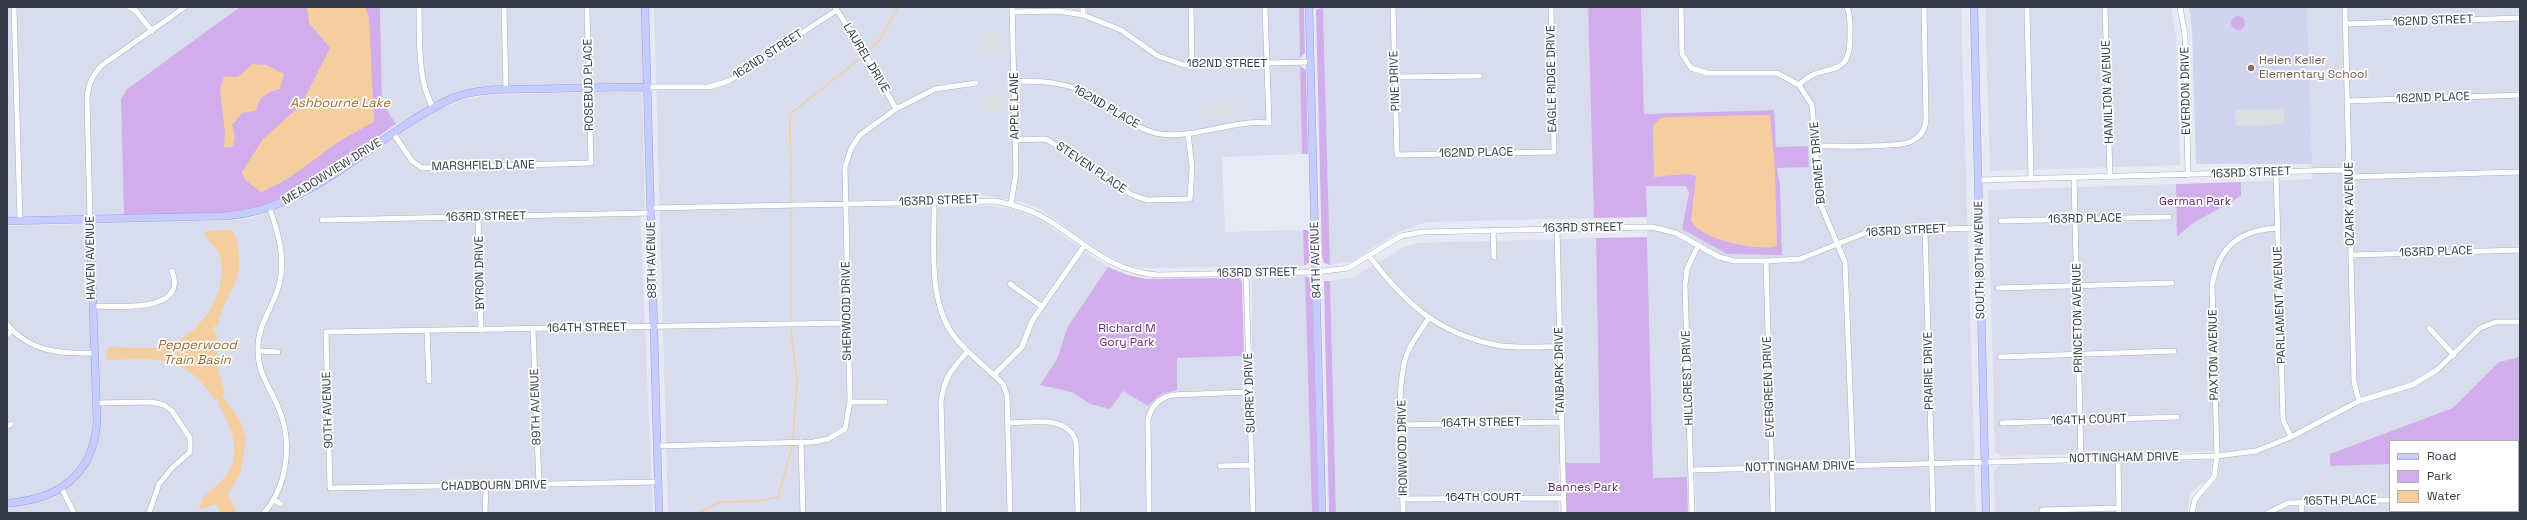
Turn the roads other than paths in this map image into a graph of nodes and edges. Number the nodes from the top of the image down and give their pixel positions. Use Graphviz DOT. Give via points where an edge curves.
graph roads {
  1 [pos="14,7"];
  2 [pos="129,7"];
  3 [pos="185,7"];
  4 [pos="420,7"];
  5 [pos="504,7"];
  6 [pos="587,7"];
  7 [pos="645,7"];
  8 [pos="1083,7"];
  9 [pos="1191,7"];
  10 [pos="1265,7"];
  11 [pos="1309,7"];
  12 [pos="1393,7"];
  13 [pos="1550,7"];
  14 [pos="1681,7"];
  15 [pos="1846,7"];
  16 [pos="1924,7"];
  17 [pos="1974,7"];
  18 [pos="2027,7"];
  19 [pos="2105,7"];
  20 [pos="2180,7"];
  21 [pos="2345,7"];
  22 [pos="836,9"];
  23 [pos="1012,10"];
  24 [pos="1083,15"];
  25 [pos="2520,18"];
  26 [pos="2345,24"];
  27 [pos="152,31"];
  28 [pos="1310,62"];
  29 [pos="1267,64"];
  30 [pos="1192,65"];
  31 [pos="1480,76"];
  32 [pos="1395,77"];
  33 [pos="1015,81"];
  34 [pos="976,83"];
  35 [pos="1800,85"];
  36 [pos="647,86"];
  37 [pos="589,88"];
  38 [pos="506,89"];
  39 [pos="2520,95"];
  40 [pos="2347,101"];
  41 [pos="433,108"];
  42 [pos="896,109"];
  43 [pos="393,133"];
  44 [pos="1188,133"];
  45 [pos="1016,140"];
  46 [pos="1816,146"];
  47 [pos="1554,152"];
  48 [pos="1397,155"];
  49 [pos="591,163"];
  50 [pos="2276,172"];
  51 [pos="2520,172"];
  52 [pos="2188,175"];
  53 [pos="2110,176"];
  54 [pos="2074,177"];
  55 [pos="2350,177"];
  56 [pos="2031,178"];
  57 [pos="1978,180"];
  58 [pos="934,201"];
  59 [pos="845,204"];
  60 [pos="1011,204"];
  61 [pos="270,209"];
  62 [pos="650,211"];
  63 [pos="478,217"];
  64 [pos="2169,217"];
  65 [pos="90,219"];
  66 [pos="2075,219"];
  67 [pos="20,220"];
  68 [pos="322,220"];
  69 [pos="7,221"];
  70 [pos="2001,221"];
  71 [pos="1979,228"];
  72 [pos="2278,228"];
  73 [pos="1557,229"];
  74 [pos="1925,229"];
  75 [pos="1493,230"];
  76 [pos="1838,244"];
  77 [pos="1084,246"];
  78 [pos="1698,246"];
  79 [pos="2520,250"];
  80 [pos="2352,255"];
  81 [pos="1370,257"];
  82 [pos="1494,257"];
  83 [pos="1766,261"];
  84 [pos="172,270"];
  85 [pos="1246,272"];
  86 [pos="1317,272"];
  87 [pos="2172,283"];
  88 [pos="1010,284"];
  89 [pos="2077,286"];
  90 [pos="1998,288"];
  91 [pos="92,306"];
  92 [pos="1041,306"];
  93 [pos="1429,318"];
  94 [pos="2520,322"];
  95 [pos="848,323"];
  96 [pos="7,324"];
  97 [pos="653,326"];
  98 [pos="2429,328"];
  99 [pos="533,329"];
  100 [pos="12,330"];
  101 [pos="427,330"];
  102 [pos="480,330"];
  103 [pos="326,332"];
  104 [pos="7,335"];
  105 [pos="1560,347"];
  106 [pos="968,351"];
  107 [pos="2174,351"];
  108 [pos="258,352"];
  109 [pos="278,352"];
  110 [pos="94,353"];
  111 [pos="2079,354"];
  112 [pos="2454,355"];
  113 [pos="2000,356"];
  114 [pos="994,376"];
  115 [pos="429,381"];
  116 [pos="1250,392"];
  117 [pos="2359,401"];
  118 [pos="850,402"];
  119 [pos="886,402"];
  120 [pos="96,403"];
  121 [pos="2177,417"];
  122 [pos="2080,420"];
  123 [pos="1561,422"];
  124 [pos="1008,423"];
  125 [pos="2002,423"];
  126 [pos="1400,425"];
  127 [pos="2291,437"];
  128 [pos="801,442"];
  129 [pos="657,446"];
  130 [pos="2217,456"];
  131 [pos="2081,459"];
  132 [pos="2118,459"];
  133 [pos="1984,462"];
  134 [pos="1931,464"];
  135 [pos="1252,465"];
  136 [pos="1853,465"];
  137 [pos="1220,466"];
  138 [pos="1772,467"];
  139 [pos="1692,470"];
  140 [pos="658,482"];
  141 [pos="539,485"];
  142 [pos="486,486"];
  143 [pos="330,488"];
  144 [pos="62,489"];
  145 [pos="1563,498"];
  146 [pos="1403,499"];
  147 [pos="274,500"];
  148 [pos="2389,500"];
  149 [pos="2301,502"];
  150 [pos="7,503"];
  151 [pos="281,504"];
  152 [pos="2119,511"];
  153 [pos="2042,512"];
  154 [pos="74,513"];
  155 [pos="148,513"];
  156 [pos="264,513"];
  157 [pos="485,513"];
  158 [pos="659,513"];
  159 [pos="804,513"];
  160 [pos="944,513"];
  161 [pos="1010,513"];
  162 [pos="1078,513"];
  163 [pos="1150,513"];
  164 [pos="1253,513"];
  165 [pos="1322,513"];
  166 [pos="1403,513"];
  167 [pos="1564,513"];
  168 [pos="1692,513"];
  169 [pos="1773,513"];
  170 [pos="1933,513"];
  171 [pos="1986,513"];
  172 [pos="2192,513"];
  173 [pos="2268,513"];
  174 [pos="2302,513"];
  1 -- 67 [label="street"];
  2 -- 27 [label="street" via="136,11"];
  3 -- 27 [label="street, HAVEN AVENUE"];
  4 -- 41 [label="street" via="422,73 426,95"];
  5 -- 38 [label="street"];
  6 -- 37 [label="street, ROSEBUD PLACE"];
  7 -- 36 [label="street, 88TH AVENUE"];
  8 -- 24 [label="street"];
  9 -- 30 [label="street"];
  10 -- 29 [label="street"];
  11 -- 28 [label="street, 84TH AVENUE"];
  12 -- 32 [label="street, PINE DRIVE"];
  13 -- 47 [label="street, EAGLE RIDGE DRIVE"];
  14 -- 35 [label="street" via="1682,54 1691,68 1706,73 1772,72"];
  15 -- 35 [label="street" via="1850,17 1848,57 1835,69 1811,74"];
  16 -- 46 [label="street" via="1926,118 1919,136 1905,144"];
  17 -- 57 [label="street, SOUTH 80TH AVENUE"];
  18 -- 56 [label="street"];
  19 -- 53 [label="street, HAMILTON AVENUE"];
  20 -- 52 [label="street, EVERDON DRIVE" via="2185,35"];
  21 -- 26 [label="street, OZARK AVENUE"];
  22 -- 36 [label="street, 162ND STREET" via="729,81 709,87"];
  22 -- 42 [label="street, LAUREL DRIVE" via="869,60"];
  23 -- 24 [label="street, 162ND STREET" via="1059,11"];
  23 -- 33 [label="street, APPLE LANE"];
  24 -- 30 [label="street, 162ND STREET" via="1121,30 1158,56 1174,63"];
  25 -- 26 [label="street, 162ND STREET"];
  26 -- 40 [label="street, OZARK AVENUE"];
  27 -- 65 [label="street, HAVEN AVENUE" via="99,68 90,82 87,100"];
  28 -- 29 [label="street, 162ND STREET"];
  28 -- 86 [label="street, 84TH AVENUE"];
  29 -- 30 [label="street, 162ND STREET"];
  29 -- 44 [label="street, 162ND PLACE" via="1269,123"];
  31 -- 32 [label="street"];
  32 -- 48 [label="street, PINE DRIVE"];
  33 -- 44 [label="street, 162ND PLACE" via="1063,83 1087,93 1144,129 1161,134"];
  33 -- 45 [label="street, APPLE LANE"];
  34 -- 42 [label="street, SHERWOOD DRIVE" via="935,89"];
  35 -- 46 [label="street, BORMET DRIVE" via="1813,109"];
  36 -- 37 [label="street, MEADOWVIEW DRIVE"];
  36 -- 62 [label="street, 88TH AVENUE"];
  37 -- 38 [label="street, MEADOWVIEW DRIVE"];
  37 -- 49 [label="street, ROSEBUD PLACE"];
  38 -- 41 [label="street, MEADOWVIEW DRIVE" via="455,97"];
  39 -- 40 [label="street, 162ND PLACE"];
  40 -- 55 [label="street, OZARK AVENUE"];
  41 -- 43 [label="street, MEADOWVIEW DRIVE"];
  42 -- 59 [label="street, SHERWOOD DRIVE" via="860,135 851,149 845,167"];
  43 -- 49 [label="street, MARSHFIELD LANE" via="412,162 422,168"];
  43 -- 61 [label="street, MEADOWVIEW DRIVE" via="299,195"];
  44 -- 45 [label="street, STEVEN PLACE" via="1192,167 1190,199 1147,200 1132,195 1046,139"];
  45 -- 60 [label="street, APPLE LANE" via="1016,173"];
  46 -- 76 [label="street, BORMET DRIVE" via="1820,203"];
  47 -- 48 [label="street, 162ND PLACE"];
  50 -- 52 [label="street, 163RD STREET"];
  50 -- 55 [label="street, 163RD STREET" via="2343,170"];
  50 -- 72 [label="street, PARLIAMENT AVENUE"];
  51 -- 55 [label="street, 163RD STREET"];
  52 -- 53 [label="street, 163RD STREET"];
  53 -- 54 [label="street, 163RD STREET"];
  54 -- 56 [label="street, 163RD STREET"];
  54 -- 66 [label="street, PRINCETON AVENUE"];
  55 -- 80 [label="street, OZARK AVENUE"];
  56 -- 57 [label="street, 163RD STREET"];
  57 -- 71 [label="street, SOUTH 80TH AVENUE"];
  58 -- 59 [label="street, 163RD STREET"];
  58 -- 60 [label="street, 163RD STREET" via="981,200"];
  58 -- 106 [label="street" via="936,284 939,303 953,334"];
  59 -- 62 [label="street, 163RD STREET"];
  59 -- 95 [label="street, SHERWOOD DRIVE"];
  60 -- 77 [label="street, 163RD STREET" via="1035,213"];
  61 -- 65 [label="street, MEADOWVIEW DRIVE" via="237,216"];
  61 -- 108 [label="street" via="280,241 282,274 276,296 261,326"];
  62 -- 63 [label="street, 163RD STREET"];
  62 -- 97 [label="street, 88TH AVENUE"];
  63 -- 68 [label="street, 163RD STREET"];
  63 -- 102 [label="street, BYRON DRIVE"];
  64 -- 66 [label="street, 163RD PLACE"];
  65 -- 67 [label="street, MEADOWVIEW DRIVE"];
  65 -- 91 [label="street, HAVEN AVENUE"];
  66 -- 70 [label="street, 163RD PLACE"];
  66 -- 89 [label="street, PRINCETON AVENUE"];
  67 -- 69 [label="street, MEADOWVIEW DRIVE"];
  71 -- 74 [label="street, 163RD STREET"];
  71 -- 133 [label="street, SOUTH 80TH AVENUE"];
  72 -- 127 [label="street, PARLIAMENT AVENUE" via="2283,420"];
  72 -- 130 [label="street, PAXTON AVENUE" via="2255,231 2236,240 2222,254 2215,271 2212,286"];
  73 -- 75 [label="street, 163RD STREET"];
  73 -- 78 [label="street, 163RD STREET" via="1658,228 1676,233"];
  73 -- 105 [label="street, TANBARK DRIVE"];
  74 -- 76 [label="street, 163RD STREET" via="1870,231"];
  74 -- 134 [label="street, PRAIRIE DRIVE"];
  75 -- 81 [label="street, 163RD STREET" via="1413,233 1401,236"];
  75 -- 82 [label="street"];
  76 -- 83 [label="street, 163RD STREET" via="1800,259"];
  76 -- 136 [label="street, BORMET DRIVE" via="1845,262"];
  77 -- 85 [label="street, 163RD STREET" via="1117,266 1145,274"];
  77 -- 92 [label="street"];
  78 -- 83 [label="street, 163RD STREET" via="1727,259"];
  78 -- 139 [label="street, HILLCREST DRIVE" via="1687,269 1685,286"];
  79 -- 80 [label="street, 163RD PLACE"];
  80 -- 117 [label="street, OZARK AVENUE" via="2354,382"];
  81 -- 86 [label="street, 163RD STREET" via="1348,268"];
  81 -- 93 [label="street" via="1393,288 1411,306"];
  83 -- 138 [label="street, EVERGREEN DRIVE"];
  84 -- 91 [label="street" via="175,282 172,290 169,296 159,302"];
  85 -- 86 [label="street, 163RD STREET"];
  85 -- 116 [label="street, SURREY DRIVE"];
  86 -- 165 [label="street, 84TH AVENUE"];
  87 -- 89 [label="street"];
  88 -- 92 [label="street"];
  89 -- 90 [label="street"];
  89 -- 111 [label="street, PRINCETON AVENUE"];
  91 -- 110 [label="street, HAVEN AVENUE"];
  92 -- 114 [label="street" via="1022,347"];
  93 -- 105 [label="street" via="1463,335 1497,345"];
  93 -- 126 [label="street, IRONWOOD DRIVE" via="1404,362"];
  94 -- 112 [label="street, NOTTINGHAM DRIVE" via="2486,325"];
  95 -- 97 [label="street, 164TH STREET"];
  95 -- 118 [label="street, SHERWOOD DRIVE"];
  96 -- 100 [label="street"];
  97 -- 99 [label="street, 164TH STREET"];
  97 -- 129 [label="street, 88TH AVENUE"];
  98 -- 112 [label="street"];
  99 -- 102 [label="street, 164TH STREET"];
  99 -- 141 [label="street, 89TH AVENUE"];
  100 -- 104 [label="street"];
  100 -- 110 [label="street" via="32,344 54,353"];
  101 -- 102 [label="street, 164TH STREET"];
  101 -- 103 [label="street, 164TH STREET"];
  101 -- 115 [label="street"];
  103 -- 143 [label="street, 90TH AVENUE"];
  105 -- 123 [label="street, TANBARK DRIVE"];
  106 -- 114 [label="street"];
  106 -- 160 [label="street" via="947,374 943,385 941,401"];
  107 -- 111 [label="street"];
  108 -- 109 [label="street"];
  108 -- 147 [label="street" via="260,373 278,406 286,439 285,468"];
  110 -- 120 [label="street, HAVEN AVENUE"];
  111 -- 113 [label="street"];
  111 -- 122 [label="street, PRINCETON AVENUE"];
  112 -- 117 [label="street, NOTTINGHAM DRIVE" via="2437,370 2412,385"];
  114 -- 124 [label="street" via="1003,384 1007,395"];
  116 -- 135 [label="street, SURREY DRIVE"];
  116 -- 163 [label="street" via="1178,394 1162,398 1153,407 1148,420"];
  117 -- 127 [label="street, NOTTINGHAM DRIVE"];
  118 -- 119 [label="street"];
  118 -- 128 [label="street, SHERWOOD DRIVE" via="845,429 838,435 828,440"];
  120 -- 144 [label="street, HAVEN AVENUE" via="96,428 92,448 82,468"];
  120 -- 155 [label="street" via="160,403 172,410 190,438 190,452 159,484"];
  121 -- 122 [label="street, 164TH COURT"];
  122 -- 125 [label="street, 164TH COURT"];
  122 -- 131 [label="street, PRINCETON AVENUE"];
  123 -- 126 [label="street, 164TH STREET"];
  123 -- 145 [label="street, TANBARK DRIVE"];
  124 -- 161 [label="street"];
  124 -- 162 [label="street" via="1058,423 1072,434 1076,442"];
  126 -- 146 [label="street, IRONWOOD DRIVE"];
  127 -- 130 [label="street, NOTTINGHAM DRIVE" via="2256,451"];
  128 -- 129 [label="street, SHERWOOD DRIVE"];
  128 -- 159 [label="street"];
  129 -- 140 [label="street, 88TH AVENUE"];
  130 -- 132 [label="street, NOTTINGHAM DRIVE"];
  130 -- 172 [label="street, PAXTON AVENUE" via="2214,477 2194,499"];
  131 -- 132 [label="street, NOTTINGHAM DRIVE"];
  131 -- 133 [label="street, NOTTINGHAM DRIVE"];
  132 -- 152 [label="street"];
  133 -- 134 [label="street, NOTTINGHAM DRIVE"];
  133 -- 171 [label="street, SOUTH 80TH AVENUE"];
  134 -- 136 [label="street, NOTTINGHAM DRIVE"];
  134 -- 170 [label="street, PRAIRIE DRIVE"];
  135 -- 137 [label="street"];
  135 -- 164 [label="street, SURREY DRIVE"];
  136 -- 138 [label="street, NOTTINGHAM DRIVE"];
  138 -- 139 [label="street, NOTTINGHAM DRIVE"];
  138 -- 169 [label="street, EVERGREEN DRIVE"];
  139 -- 168 [label="street, HILLCREST DRIVE"];
  140 -- 141 [label="street, CHADBOURN DRIVE"];
  140 -- 158 [label="street, 88TH AVENUE"];
  141 -- 142 [label="street, CHADBOURN DRIVE"];
  142 -- 143 [label="street, CHADBOURN DRIVE"];
  142 -- 157 [label="street"];
  144 -- 150 [label="street, HAVEN AVENUE" via="36,500"];
  144 -- 154 [label="street"];
  145 -- 146 [label="street, 164TH COURT"];
  145 -- 167 [label="street, TANBARK DRIVE"];
  146 -- 166 [label="street, IRONWOOD DRIVE"];
  147 -- 151 [label="street"];
  147 -- 156 [label="street"];
  148 -- 149 [label="street, 165TH PLACE"];
  149 -- 173 [label="street, 165TH PLACE" via="2288,502"];
  149 -- 174 [label="street"];
  152 -- 153 [label="street"];
}
